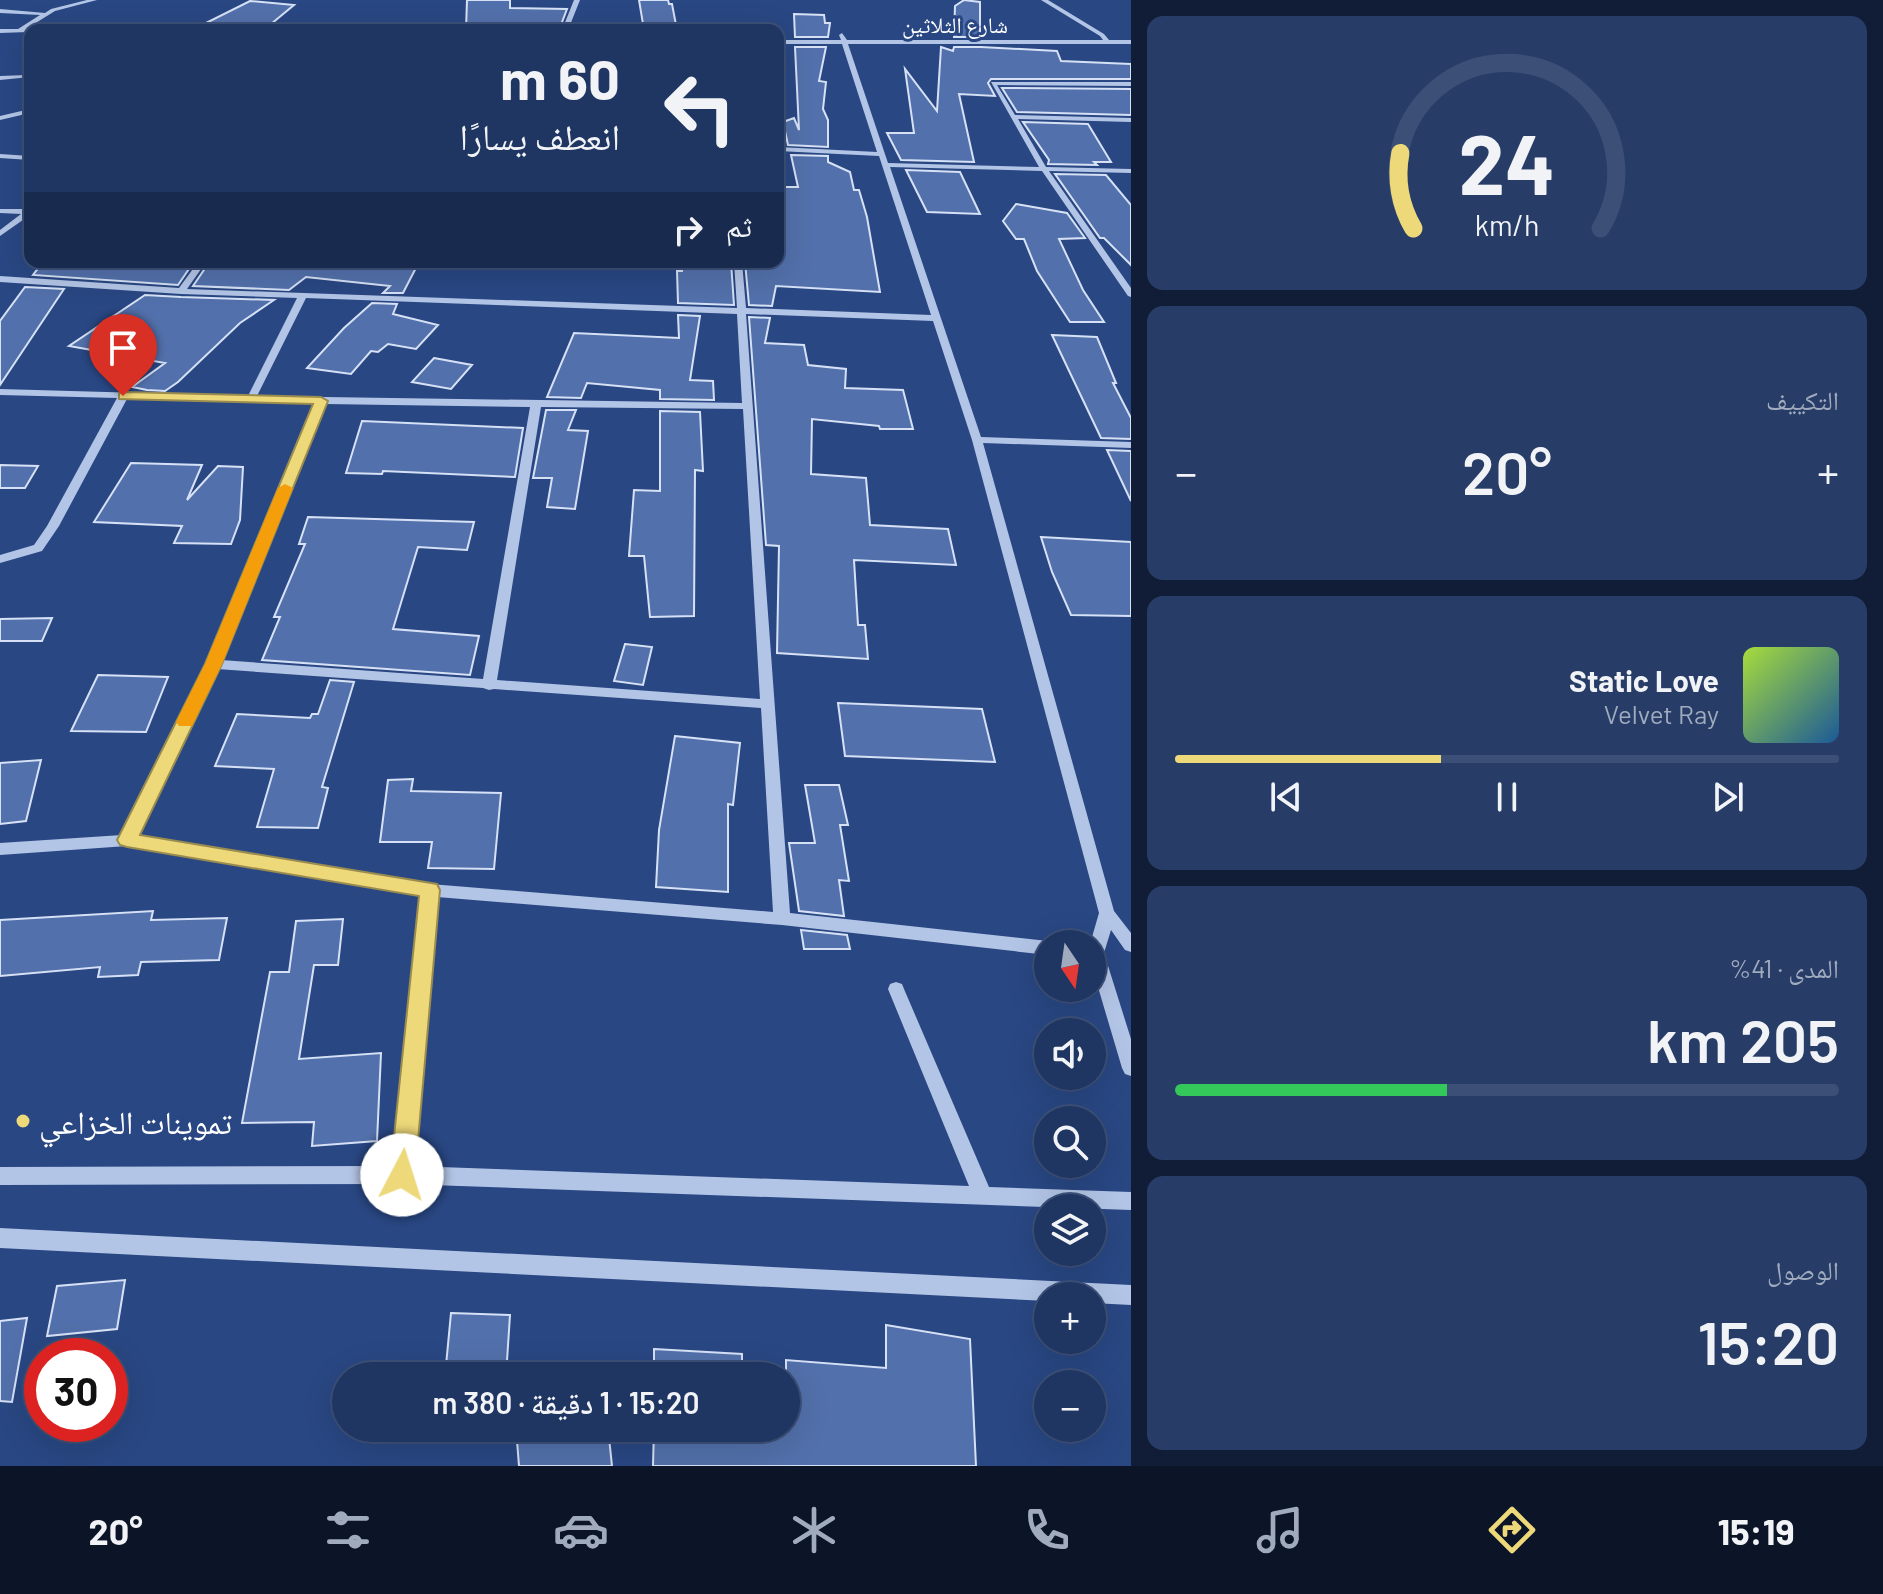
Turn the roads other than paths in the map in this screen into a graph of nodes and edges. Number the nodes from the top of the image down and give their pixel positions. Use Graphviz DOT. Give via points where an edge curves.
graph roads {
  1 [pos="94,0"];
  2 [pos="577,0"];
  3 [pos="1044,0"];
  4 [pos="73,2"];
  5 [pos="0,11"];
  6 [pos="45,14"];
  7 [pos="30,24"];
  8 [pos="567,24"];
  9 [pos="24,28"];
  10 [pos="0,31"];
  11 [pos="19,31"];
  12 [pos="24,31"];
  13 [pos="784,34"];
  14 [pos="1102,35"];
  15 [pos="1131,35"];
  16 [pos="843,38"];
  17 [pos="0,39"];
  18 [pos="24,39"];
  19 [pos="784,42"];
  20 [pos="1107,42"];
  21 [pos="1131,42"];
  22 [pos="24,77"];
  23 [pos="0,78"];
  24 [pos="1131,84"];
  25 [pos="24,112"];
  26 [pos="1014,117"];
  27 [pos="0,118"];
  28 [pos="1131,120"];
  29 [pos="784,150"];
  30 [pos="0,156"];
  31 [pos="24,158"];
  32 [pos="884,159"];
  33 [pos="1044,169"];
  34 [pos="1131,171"];
  35 [pos="0,211"];
  36 [pos="24,212"];
  37 [pos="24,216"];
  38 [pos="0,234"];
  39 [pos="198,268"];
  40 [pos="738,268"];
  41 [pos="0,279"];
  42 [pos="181,291"];
  43 [pos="1131,294"];
  44 [pos="303,295"];
  45 [pos="742,312"];
  46 [pos="936,318"];
  47 [pos="0,392"];
  48 [pos="123,396"];
  49 [pos="251,399"];
  50 [pos="321,401"];
  51 [pos="536,404"];
  52 [pos="748,406"];
  53 [pos="977,440"];
  54 [pos="1131,445"];
  55 [pos="0,559"];
  56 [pos="213,664"];
  57 [pos="489,686"];
  58 [pos="768,704"];
  59 [pos="127,840"];
  60 [pos="0,849"];
  61 [pos="430,890"];
  62 [pos="1107,913"];
  63 [pos="782,919"];
  64 [pos="1101,930"];
  65 [pos="1131,945"];
  66 [pos="1034,946"];
  67 [pos="896,989"];
  68 [pos="1106,990"];
  69 [pos="1131,1068"];
  70 [pos="402,1175"];
  71 [pos="0,1176"];
  72 [pos="983,1196"];
  73 [pos="1131,1201"];
  74 [pos="0,1238"];
  75 [pos="1131,1295"];
  1 -- 4 [label="street"];
  2 -- 8 [label="street"];
  3 -- 14 [label="street"];
  4 -- 6 [label="street"];
  5 -- 6 [label="street"];
  6 -- 7 [label="street"];
  9 -- 11 [label="street"];
  10 -- 11 [label="street"];
  11 -- 12 [label="street"];
  13 -- 16 [label="street, شارع الثلاثين"];
  14 -- 15 [label="street, شارع الثلاثين"];
  14 -- 16 [label="street, شارع الثلاثين"];
  14 -- 20 [label="street"];
  16 -- 19 [label="street, شارع الثلاثين"];
  16 -- 20 [label="street, شارع الثلاثين"];
  16 -- 32 [label="street"];
  17 -- 18 [label="street"];
  20 -- 21 [label="street, شارع الثلاثين"];
  22 -- 23 [label="street"];
  24 -- 26 [label="street" via="993,83"];
  25 -- 27 [label="street"];
  26 -- 28 [label="street"];
  26 -- 33 [label="street"];
  29 -- 32 [label="street"];
  30 -- 31 [label="street"];
  32 -- 33 [label="street"];
  32 -- 46 [label="street"];
  33 -- 34 [label="street"];
  33 -- 43 [label="street"];
  35 -- 36 [label="street"];
  37 -- 38 [label="street"];
  39 -- 42 [label="street"];
  40 -- 45 [label="street"];
  41 -- 42 [label="street"];
  42 -- 44 [label="street"];
  44 -- 45 [label="street"];
  44 -- 49 [label="street"];
  45 -- 46 [label="street"];
  45 -- 52 [label="street"];
  46 -- 53 [label="street"];
  47 -- 48 [label="street"];
  48 -- 49 [label="street"];
  48 -- 55 [label="street" via="38,548"];
  49 -- 50 [label="street"];
  50 -- 51 [label="street"];
  50 -- 56 [label="street"];
  51 -- 52 [label="street"];
  51 -- 57 [label="street"];
  52 -- 58 [label="street"];
  53 -- 54 [label="street"];
  53 -- 62 [label="street"];
  56 -- 57 [label="street"];
  56 -- 59 [label="street"];
  57 -- 58 [label="street"];
  58 -- 63 [label="street"];
  59 -- 60 [label="street"];
  59 -- 61 [label="street"];
  61 -- 63 [label="street"];
  61 -- 70 [label="street"];
  62 -- 64 [label="street"];
  62 -- 65 [label="street"];
  63 -- 66 [label="street"];
  67 -- 72 [label="street"];
  68 -- 69 [label="street"];
  70 -- 71 [label="street"];
  70 -- 72 [label="street"];
  72 -- 73 [label="street"];
  74 -- 75 [label="street"];
}
